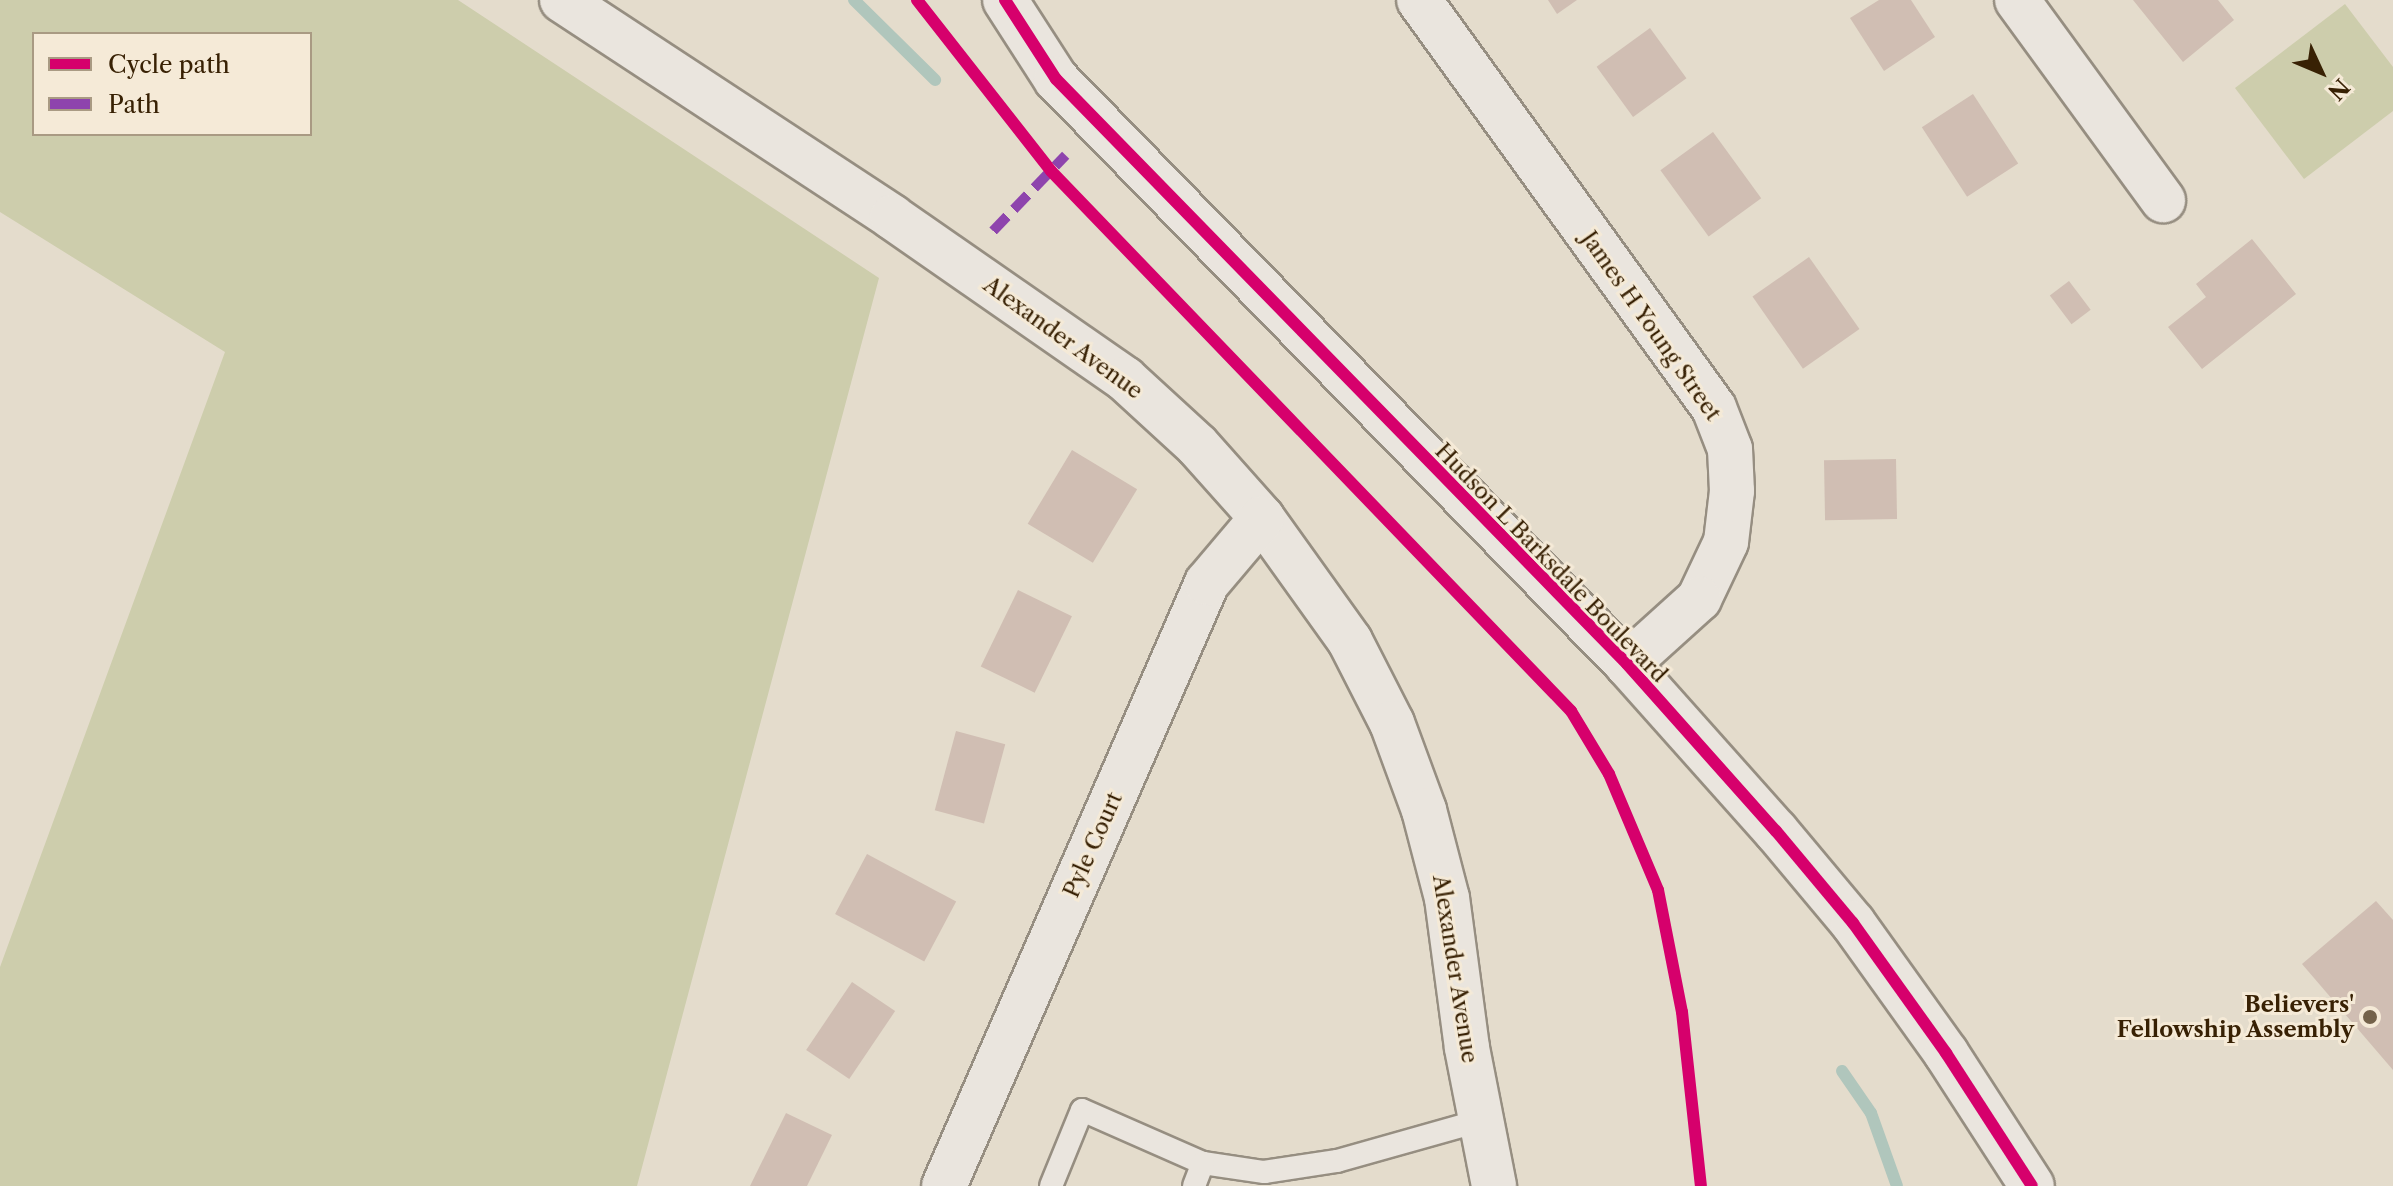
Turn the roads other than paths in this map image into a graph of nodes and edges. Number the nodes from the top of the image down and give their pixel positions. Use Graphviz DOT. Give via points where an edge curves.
graph roads {
  1 [pos="562,0"];
  2 [pos="1005,0"];
  3 [pos="1419,0"];
  4 [pos="2017,0"];
  5 [pos="2163,200"];
  6 [pos="1262,518"];
  7 [pos="1627,664"];
  8 [pos="1479,1121"];
  9 [pos="1203,1163"];
  10 [pos="944,1186"];
  11 [pos="1051,1186"];
  12 [pos="1194,1186"];
  13 [pos="1494,1186"];
  14 [pos="2032,1186"];
  1 -- 6 [label="street, Alexander Avenue" via="892,217 1125,379 1197,445"];
  2 -- 7 [label="street, Hudson L Barksdale Boulevard" via="1056,79"];
  3 -- 7 [label="street, James H Young Street" via="1714,408 1730,449 1726,542 1699,599"];
  4 -- 5 [label="street"];
  6 -- 8 [label="street, Alexander Avenue" via="1350,641 1392,723 1424,810 1447,898"];
  6 -- 10 [label="street, Pyle Court" via="1207,583"];
  7 -- 14 [label="street, Hudson L Barksdale Boulevard" via="1853,923"];
  8 -- 9 [label="lane" via="1322,1164 1264,1172"];
  8 -- 13 [label="street, Alexander Avenue"];
  9 -- 11 [label="lane" via="1082,1110"];
  9 -- 12 [label="lane"];
}
